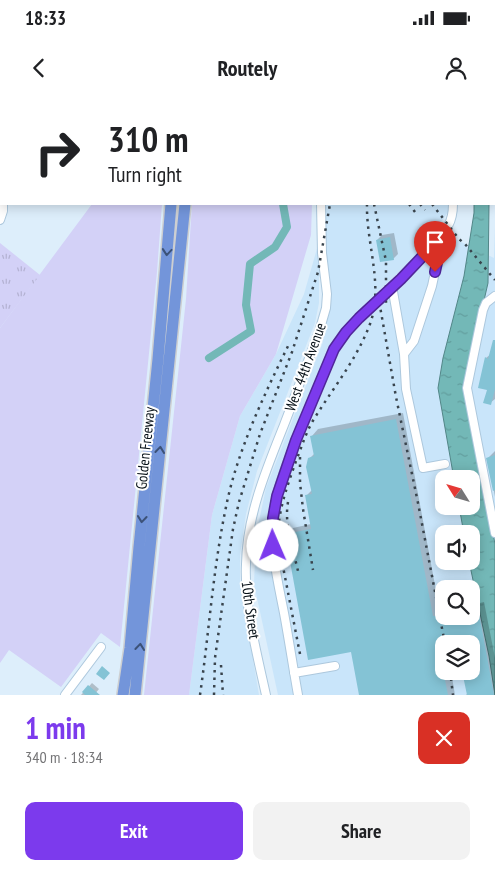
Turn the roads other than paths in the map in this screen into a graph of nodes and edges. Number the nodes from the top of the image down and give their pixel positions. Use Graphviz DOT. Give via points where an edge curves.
graph roads {
  1 [pos="3,205"];
  2 [pos="171,205"];
  3 [pos="185,205"];
  4 [pos="320,205"];
  5 [pos="453,205"];
  6 [pos="0,220"];
  7 [pos="438,240"];
  8 [pos="392,286"];
  9 [pos="495,296"];
  10 [pos="404,354"];
  11 [pos="445,464"];
  12 [pos="250,524"];
  13 [pos="495,533"];
  14 [pos="101,647"];
  15 [pos="130,648"];
  16 [pos="335,666"];
  17 [pos="294,673"];
  18 [pos="65,695"];
  19 [pos="116,695"];
  20 [pos="124,695"];
  21 [pos="135,695"];
  22 [pos="266,695"];
  23 [pos="298,695"];
  1 -- 6 [label="street"];
  2 -- 15 [label="highway, Golden Freeway, one-way"];
  21 -- 3 [label="highway, Golden Freeway, one-way"];
  4 -- 12 [label="street, West 44th Avenue" via="326,308 263,478"];
  5 -- 7 [label="street" via="449,224"];
  7 -- 8 [label="street"];
  7 -- 10 [label="street" via="432,286 414,341"];
  8 -- 10 [label="street"];
  8 -- 17 [label="street" via="346,332 334,349 296,440 277,496 273,546"];
  9 -- 13 [label="street" via="483,310 467,388"];
  10 -- 11 [label="street" via="406,389 423,468"];
  12 -- 22 [label="street, 10th Street" via="246,582"];
  14 -- 18 [label="street"];
  15 -- 19 [label="highway"];
  15 -- 20 [label="highway, Golden Freeway"];
  16 -- 17 [label="street"];
  17 -- 23 [label="street"];
}
